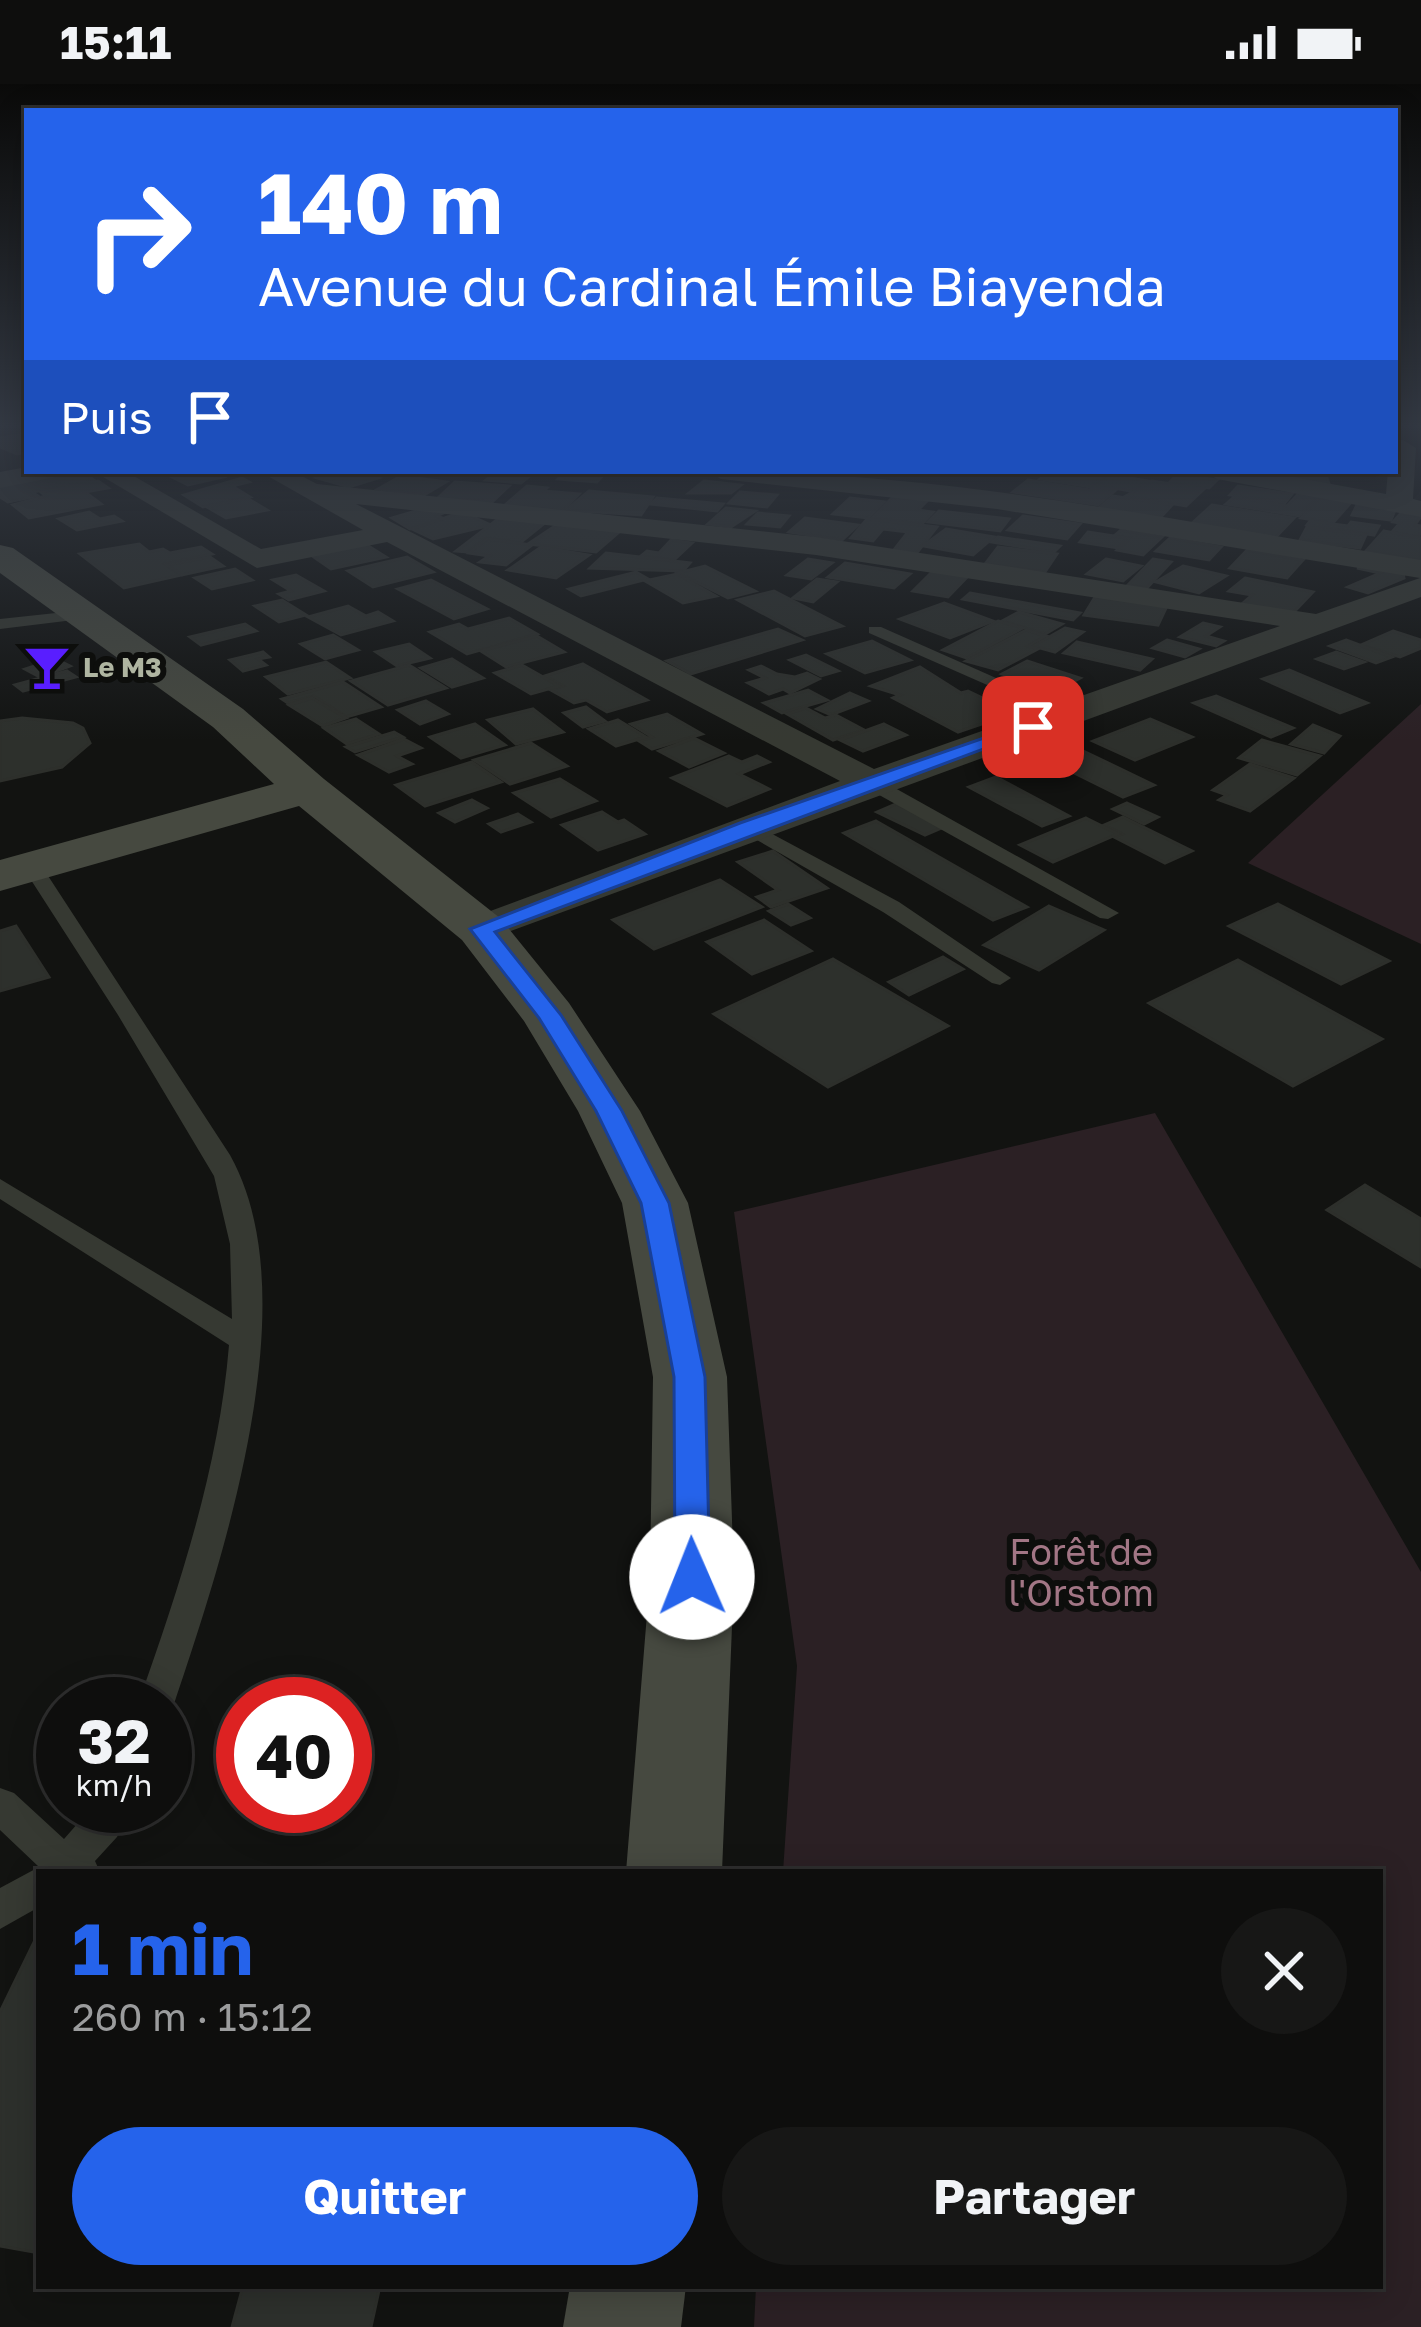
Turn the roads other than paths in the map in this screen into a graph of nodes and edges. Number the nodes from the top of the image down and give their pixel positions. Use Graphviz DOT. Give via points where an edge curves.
graph roads {
  1 [pos="210,532"];
  2 [pos="663,532"];
  3 [pos="1200,532"];
  4 [pos="391,533"];
  5 [pos="1421,569"];
  6 [pos="6,584"];
  7 [pos="1421,587"];
  8 [pos="1320,624"];
  9 [pos="875,630"];
  10 [pos="1068,714"];
  11 [pos="870,782"];
  12 [pos="307,789"];
  13 [pos="748,827"];
  14 [pos="16,871"];
  15 [pos="1108,913"];
  16 [pos="481,929"];
  17 [pos="1000,978"];
  18 [pos="0,1186"];
  19 [pos="248,1342"];
  20 [pos="164,1677"];
  21 [pos="0,1804"];
  22 [pos="92,1833"];
  23 [pos="57,1869"];
  24 [pos="65,1869"];
  25 [pos="674,1869"];
  26 [pos="36,1889"];
  27 [pos="0,1910"];
  28 [pos="628,2289"];
  29 [pos="622,2327"];
  1 -- 4 [label="street" via="257,559"];
  2 -- 8 [label="street" via="1148,592"];
  3 -- 5 [label="street"];
  4 -- 11 [label="street"];
  6 -- 12 [label="street" via="84,614 228,718"];
  7 -- 8 [label="street"];
  8 -- 10 [label="street"];
  9 -- 10 [label="lane"];
  10 -- 11 [label="street"];
  11 -- 13 [label="street"];
  11 -- 15 [label="lane"];
  12 -- 14 [label="street"];
  12 -- 16 [label="street"];
  13 -- 16 [label="street"];
  13 -- 17 [label="lane"];
  14 -- 19 [label="lane" via="144,1034 230,1181 248,1250"];
  16 -- 25 [label="street" via="549,1015 609,1111 655,1203 672,1279 690,1377 692,1577"];
  18 -- 19 [label="lane"];
  19 -- 20 [label="lane" via="226,1464"];
  21 -- 23 [label="lane"];
  22 -- 24 [label="lane"];
  26 -- 27 [label="lane"];
  28 -- 29 [label="street"];
}
